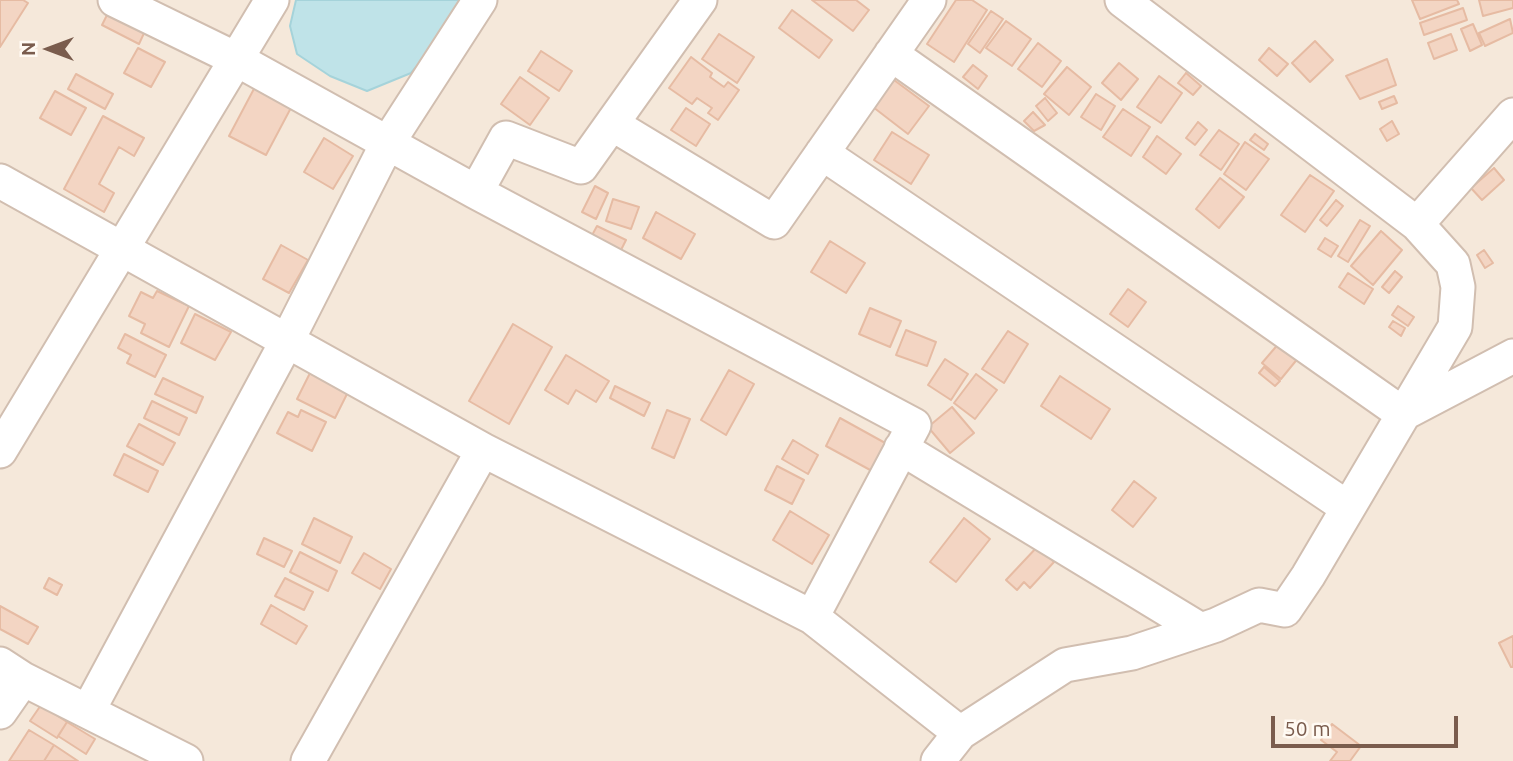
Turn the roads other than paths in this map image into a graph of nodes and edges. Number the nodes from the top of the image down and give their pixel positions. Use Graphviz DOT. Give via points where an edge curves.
graph roads {
  1 [pos="115,0"];
  2 [pos="272,0"];
  3 [pos="480,0"];
  4 [pos="701,0"];
  5 [pos="929,0"];
  6 [pos="1122,0"];
  7 [pos="891,54"];
  8 [pos="236,60"];
  9 [pos="1513,115"];
  10 [pos="612,124"];
  11 [pos="387,144"];
  12 [pos="822,153"];
  13 [pos="0,181"];
  14 [pos="476,192"];
  15 [pos="1417,224"];
  16 [pos="122,249"];
  17 [pos="287,341"];
  18 [pos="1513,356"];
  19 [pos="1403,414"];
  20 [pos="901,448"];
  21 [pos="483,450"];
  22 [pos="0,451"];
  23 [pos="1348,508"];
  24 [pos="812,617"];
  25 [pos="1201,630"];
  26 [pos="12,671"];
  27 [pos="88,711"];
  28 [pos="0,712"];
  29 [pos="960,733"];
  30 [pos="186,761"];
  31 [pos="308,761"];
  32 [pos="938,761"];
  1 -- 8 [label="street"];
  2 -- 8 [label="street"];
  3 -- 11 [label="street"];
  4 -- 10 [label="street"];
  5 -- 7 [label="street"];
  6 -- 15 [label="street"];
  7 -- 12 [label="street"];
  7 -- 19 [label="street"];
  8 -- 11 [label="street"];
  8 -- 16 [label="street"];
  9 -- 15 [label="street"];
  10 -- 12 [label="street" via="774,222"];
  10 -- 14 [label="street" via="581,167 506,138"];
  11 -- 14 [label="street"];
  11 -- 17 [label="street"];
  12 -- 23 [label="street"];
  13 -- 16 [label="street"];
  14 -- 20 [label="street" via="914,425"];
  15 -- 19 [label="street" via="1453,264 1458,287 1455,327"];
  16 -- 17 [label="street"];
  16 -- 22 [label="street"];
  17 -- 21 [label="street"];
  17 -- 27 [label="street"];
  18 -- 19 [label="street"];
  19 -- 23 [label="street"];
  20 -- 24 [label="street"];
  20 -- 25 [label="street"];
  21 -- 24 [label="street"];
  21 -- 31 [label="street"];
  23 -- 25 [label="street" via="1285,610 1259,605"];
  24 -- 29 [label="street"];
  25 -- 29 [label="street" via="1132,653 1065,665"];
  26 -- 27 [label="street"];
  26 -- 28 [label="street"];
  27 -- 30 [label="street"];
  29 -- 32 [label="street"];
}
